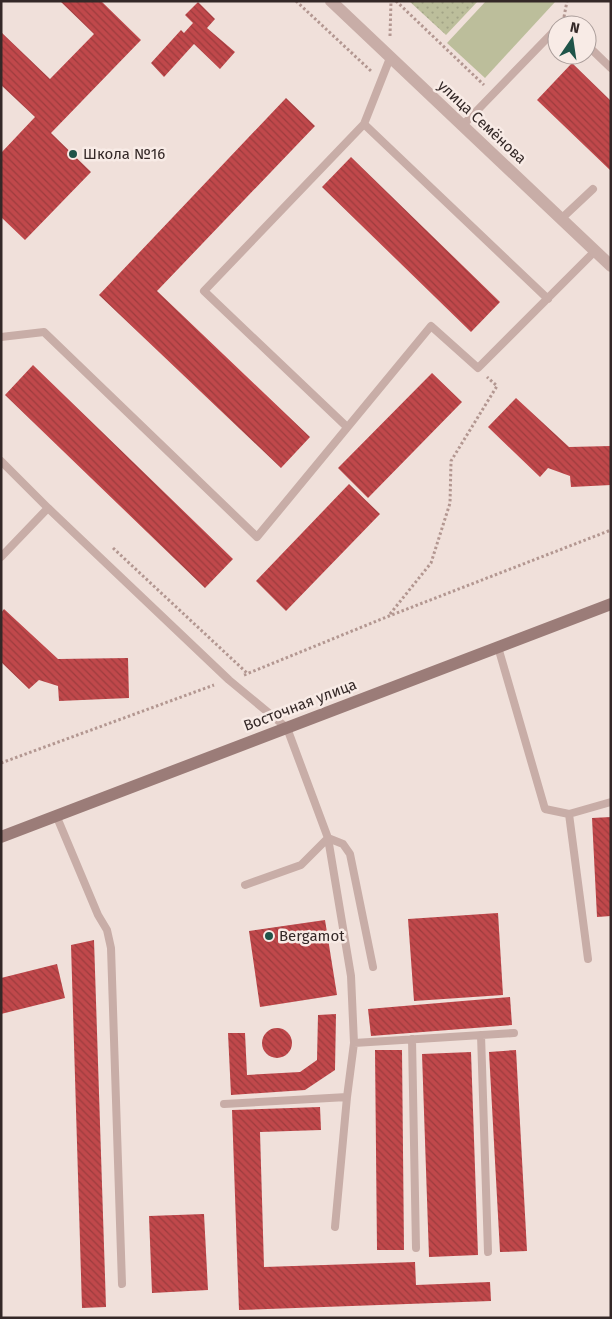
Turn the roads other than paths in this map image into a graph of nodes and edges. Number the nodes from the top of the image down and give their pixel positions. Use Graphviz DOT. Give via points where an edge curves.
graph roads {
  1 [pos="331,1"];
  2 [pos="547,38"];
  3 [pos="597,55"];
  4 [pos="390,58"];
  5 [pos="611,68"];
  6 [pos="364,124"];
  7 [pos="463,125"];
  8 [pos="593,189"];
  9 [pos="561,219"];
  10 [pos="595,252"];
  11 [pos="611,266"];
  12 [pos="548,299"];
  13 [pos="1,337"];
  14 [pos="347,427"];
  15 [pos="1,461"];
  16 [pos="48,508"];
  17 [pos="1,558"];
  18 [pos="611,604"];
  19 [pos="498,647"];
  20 [pos="287,728"];
  21 [pos="611,802"];
  22 [pos="569,814"];
  23 [pos="56,816"];
  24 [pos="1,836"];
  25 [pos="328,838"];
  26 [pos="245,885"];
  27 [pos="588,959"];
  28 [pos="373,967"];
  29 [pos="514,1033"];
  30 [pos="481,1035"];
  31 [pos="412,1039"];
  32 [pos="354,1043"];
  33 [pos="347,1097"];
  34 [pos="224,1104"];
  35 [pos="335,1227"];
  36 [pos="416,1248"];
  37 [pos="488,1252"];
  38 [pos="122,1284"];
  1 -- 4 [label="street, улица Семёнова"];
  2 -- 7 [label="lane"];
  3 -- 5 [label="lane"];
  4 -- 6 [label="lane"];
  4 -- 7 [label="street, улица Семёнова"];
  6 -- 12 [label="lane"];
  6 -- 14 [label="lane" via="204,291"];
  7 -- 9 [label="street, улица Семёнова"];
  8 -- 9 [label="lane"];
  9 -- 10 [label="street, улица Семёнова"];
  10 -- 11 [label="street, улица Семёнова"];
  10 -- 12 [label="lane"];
  12 -- 14 [label="lane" via="478,368 431,326"];
  13 -- 14 [label="lane" via="44,332 257,537"];
  15 -- 16 [label="lane"];
  16 -- 17 [label="lane"];
  16 -- 20 [label="lane" via="229,680"];
  18 -- 19 [label="main road, Восточная улица"];
  19 -- 20 [label="main road, Восточная улица"];
  19 -- 22 [label="lane" via="544,809"];
  20 -- 23 [label="main road, Восточная улица"];
  20 -- 25 [label="lane"];
  21 -- 22 [label="lane"];
  22 -- 27 [label="lane"];
  23 -- 24 [label="main road, Восточная улица"];
  23 -- 38 [label="lane" via="112,948"];
  25 -- 26 [label="lane" via="301,864"];
  25 -- 28 [label="lane" via="343,844 350,854"];
  25 -- 32 [label="lane" via="351,976"];
  29 -- 30 [label="lane"];
  30 -- 31 [label="lane"];
  30 -- 37 [label="lane"];
  31 -- 32 [label="lane"];
  31 -- 36 [label="lane"];
  32 -- 33 [label="lane"];
  33 -- 34 [label="lane"];
  33 -- 35 [label="lane"];
}
